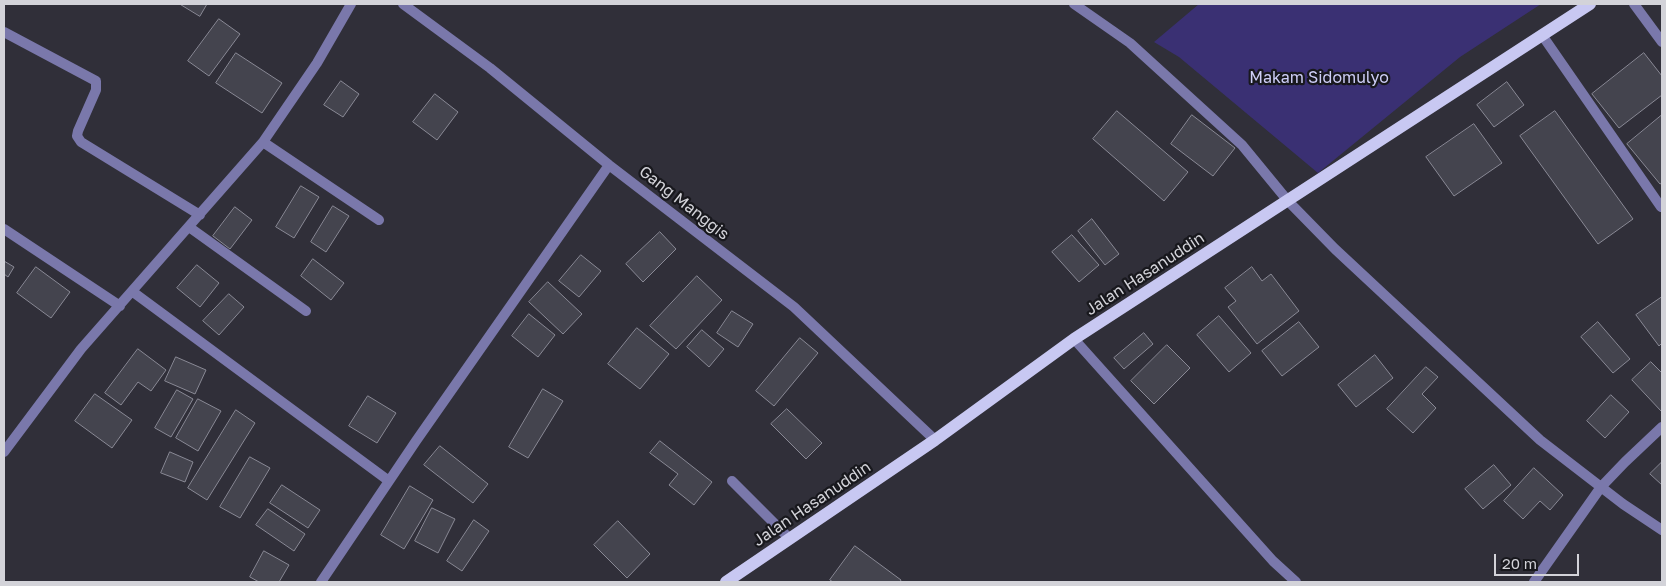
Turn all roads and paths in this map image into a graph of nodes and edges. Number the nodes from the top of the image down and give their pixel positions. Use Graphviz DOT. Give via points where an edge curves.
graph roads {
  1 [pos="351,4"];
  2 [pos="403,4"];
  3 [pos="1074,4"];
  4 [pos="1590,4"];
  5 [pos="1634,4"];
  6 [pos="4,32"];
  7 [pos="1542,35"];
  8 [pos="1662,42"];
  9 [pos="264,142"];
  10 [pos="609,165"];
  11 [pos="1288,202"];
  12 [pos="1661,207"];
  13 [pos="200,215"];
  14 [pos="379,220"];
  15 [pos="189,227"];
  16 [pos="4,229"];
  17 [pos="133,292"];
  18 [pos="120,306"];
  19 [pos="306,311"];
  20 [pos="1074,339"];
  21 [pos="1662,428"];
  22 [pos="935,440"];
  23 [pos="4,452"];
  24 [pos="732,481"];
  25 [pos="389,482"];
  26 [pos="1601,487"];
  27 [pos="1662,530"];
  28 [pos="790,539"];
  29 [pos="321,582"];
  30 [pos="726,582"];
  31 [pos="1296,582"];
  32 [pos="1534,582"];
  1 -- 9 [label="street" via="317,63"];
  2 -- 10 [label="street, Gang Manggis" via="490,68"];
  3 -- 11 [label="street" via="1130,43 1242,145"];
  4 -- 7 [label="main road, Jalan Hasanuddin"];
  5 -- 8 [label="street"];
  6 -- 13 [label="street" via="96,81 96,90 78,130 81,142"];
  7 -- 11 [label="main road, Jalan Hasanuddin"];
  7 -- 12 [label="street"];
  9 -- 13 [label="street"];
  9 -- 14 [label="street"];
  10 -- 22 [label="street, Gang Manggis" via="794,307"];
  10 -- 25 [label="street"];
  11 -- 20 [label="main road, Jalan Hasanuddin"];
  11 -- 26 [label="street" via="1334,249 1540,440"];
  13 -- 15 [label="street"];
  15 -- 17 [label="street"];
  15 -- 19 [label="street"];
  16 -- 18 [label="street"];
  17 -- 18 [label="street"];
  17 -- 25 [label="street"];
  18 -- 23 [label="street" via="81,349"];
  20 -- 22 [label="main road, Jalan Hasanuddin"];
  20 -- 31 [label="street" via="1273,561"];
  21 -- 26 [label="street"];
  22 -- 28 [label="main road, Jalan Hasanuddin"];
  24 -- 28 [label="street"];
  25 -- 29 [label="street"];
  26 -- 27 [label="street"];
  26 -- 32 [label="street"];
  28 -- 30 [label="main road, Jalan Hasanuddin"];
}
